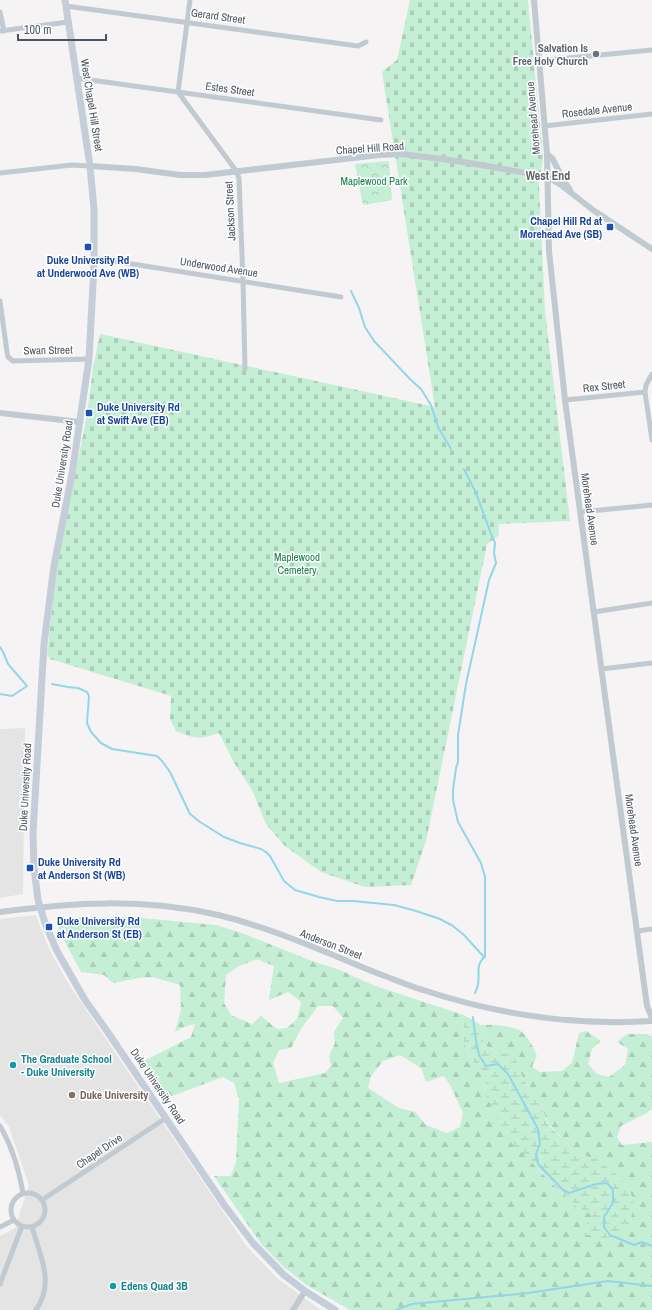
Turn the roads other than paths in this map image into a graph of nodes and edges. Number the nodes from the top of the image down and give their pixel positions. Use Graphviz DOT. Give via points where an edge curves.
graph roads {
  1 [pos="190,0"];
  2 [pos="534,0"];
  3 [pos="66,3"];
  4 [pos="0,12"];
  5 [pos="68,22"];
  6 [pos="187,22"];
  7 [pos="2,31"];
  8 [pos="366,42"];
  9 [pos="652,50"];
  10 [pos="538,61"];
  11 [pos="76,78"];
  12 [pos="178,92"];
  13 [pos="652,114"];
  14 [pos="381,120"];
  15 [pos="544,126"];
  16 [pos="547,154"];
  17 [pos="90,166"];
  18 [pos="237,172"];
  19 [pos="0,173"];
  20 [pos="548,177"];
  21 [pos="574,196"];
  22 [pos="652,249"];
  23 [pos="94,258"];
  24 [pos="243,280"];
  25 [pos="341,297"];
  26 [pos="0,301"];
  27 [pos="89,359"];
  28 [pos="245,370"];
  29 [pos="652,374"];
  30 [pos="645,392"];
  31 [pos="565,400"];
  32 [pos="0,413"];
  33 [pos="80,422"];
  34 [pos="652,440"];
  35 [pos="652,505"];
  36 [pos="580,512"];
  37 [pos="652,603"];
  38 [pos="594,612"];
  39 [pos="652,663"];
  40 [pos="601,669"];
  41 [pos="40,907"];
  42 [pos="0,912"];
  43 [pos="652,929"];
  44 [pos="638,931"];
  45 [pos="652,1019"];
  46 [pos="166,1118"];
  47 [pos="0,1126"];
  48 [pos="23,1193"];
  49 [pos="42,1200"];
  50 [pos="14,1220"];
  51 [pos="22,1226"];
  52 [pos="0,1227"];
  53 [pos="32,1227"];
  54 [pos="0,1284"];
  55 [pos="305,1291"];
  56 [pos="36,1310"];
  57 [pos="293,1310"];
  58 [pos="335,1310"];
  1 -- 6 [label="street"];
  2 -- 10 [label="street, Morehead Avenue"];
  3 -- 5 [label="main road, West Chapel Hill Street"];
  3 -- 6 [label="street, Gerard Street"];
  4 -- 7 [label="street"];
  5 -- 7 [label="street"];
  5 -- 11 [label="main road, West Chapel Hill Street"];
  6 -- 8 [label="street, Gerard Street" via="358,46"];
  6 -- 12 [label="street"];
  9 -- 10 [label="street"];
  10 -- 15 [label="street, Morehead Avenue"];
  11 -- 12 [label="street, Estes Street"];
  11 -- 17 [label="main road, West Chapel Hill Street"];
  12 -- 14 [label="street, Estes Street"];
  12 -- 18 [label="street, Jackson Street"];
  13 -- 15 [label="street, Rosedale Avenue"];
  15 -- 16 [label="street, Morehead Avenue"];
  16 -- 20 [label="street, Morehead Avenue"];
  16 -- 21 [label="street" via="552,158"];
  17 -- 18 [label="street, Chapel Hill Road" via="194,175"];
  17 -- 19 [label="street" via="72,165"];
  17 -- 23 [label="main road, Duke University Road" via="94,209"];
  18 -- 20 [label="street, Chapel Hill Road" via="402,154"];
  18 -- 24 [label="street, Jackson Street"];
  20 -- 21 [label="street, Chapel Hill Road"];
  20 -- 31 [label="street, Morehead Avenue" via="549,251"];
  21 -- 22 [label="street, Chapel Hill Road"];
  23 -- 24 [label="street, Underwood Avenue"];
  23 -- 27 [label="main road, Duke University Road"];
  24 -- 25 [label="street, Underwood Avenue"];
  24 -- 28 [label="street, Jackson Street"];
  26 -- 27 [label="street, Swan Street" via="8,357 13,361"];
  27 -- 33 [label="main road, Duke University Road"];
  29 -- 30 [label="street"];
  30 -- 31 [label="street, Rex Street"];
  30 -- 34 [label="street"];
  31 -- 36 [label="street, Morehead Avenue"];
  32 -- 33 [label="street"];
  33 -- 41 [label="main road, Duke University Road" via="54,566 44,644 33,833 34,868"];
  35 -- 36 [label="street"];
  36 -- 38 [label="street, Morehead Avenue"];
  37 -- 38 [label="street"];
  38 -- 40 [label="street, Morehead Avenue"];
  39 -- 40 [label="street"];
  40 -- 44 [label="street, Morehead Avenue"];
  41 -- 42 [label="street, Anderson Street"];
  41 -- 45 [label="street, Anderson Street" via="136,903 203,912 259,927 422,990 469,1004 551,1018 630,1022"];
  41 -- 46 [label="main road, Duke University Road" via="50,938 76,985"];
  43 -- 44 [label="street"];
  44 -- 45 [label="street, Morehead Avenue" via="647,1006"];
  46 -- 49 [label="street, Chapel Drive"];
  46 -- 55 [label="main road, Duke University Road" via="225,1206 254,1244 284,1275"];
  47 -- 48 [label="street" via="16,1162"];
  48 -- 49 [label="street" via="34,1194"];
  48 -- 50 [label="street" via="11,1204 11,1215"];
  49 -- 53 [label="street" via="44,1216"];
  50 -- 51 [label="street"];
  50 -- 52 [label="street"];
  51 -- 53 [label="street"];
  51 -- 54 [label="street"];
  53 -- 56 [label="street" via="46,1279 45,1292"];
  55 -- 57 [label="street"];
  55 -- 58 [label="main road, Duke University Road"];
}
